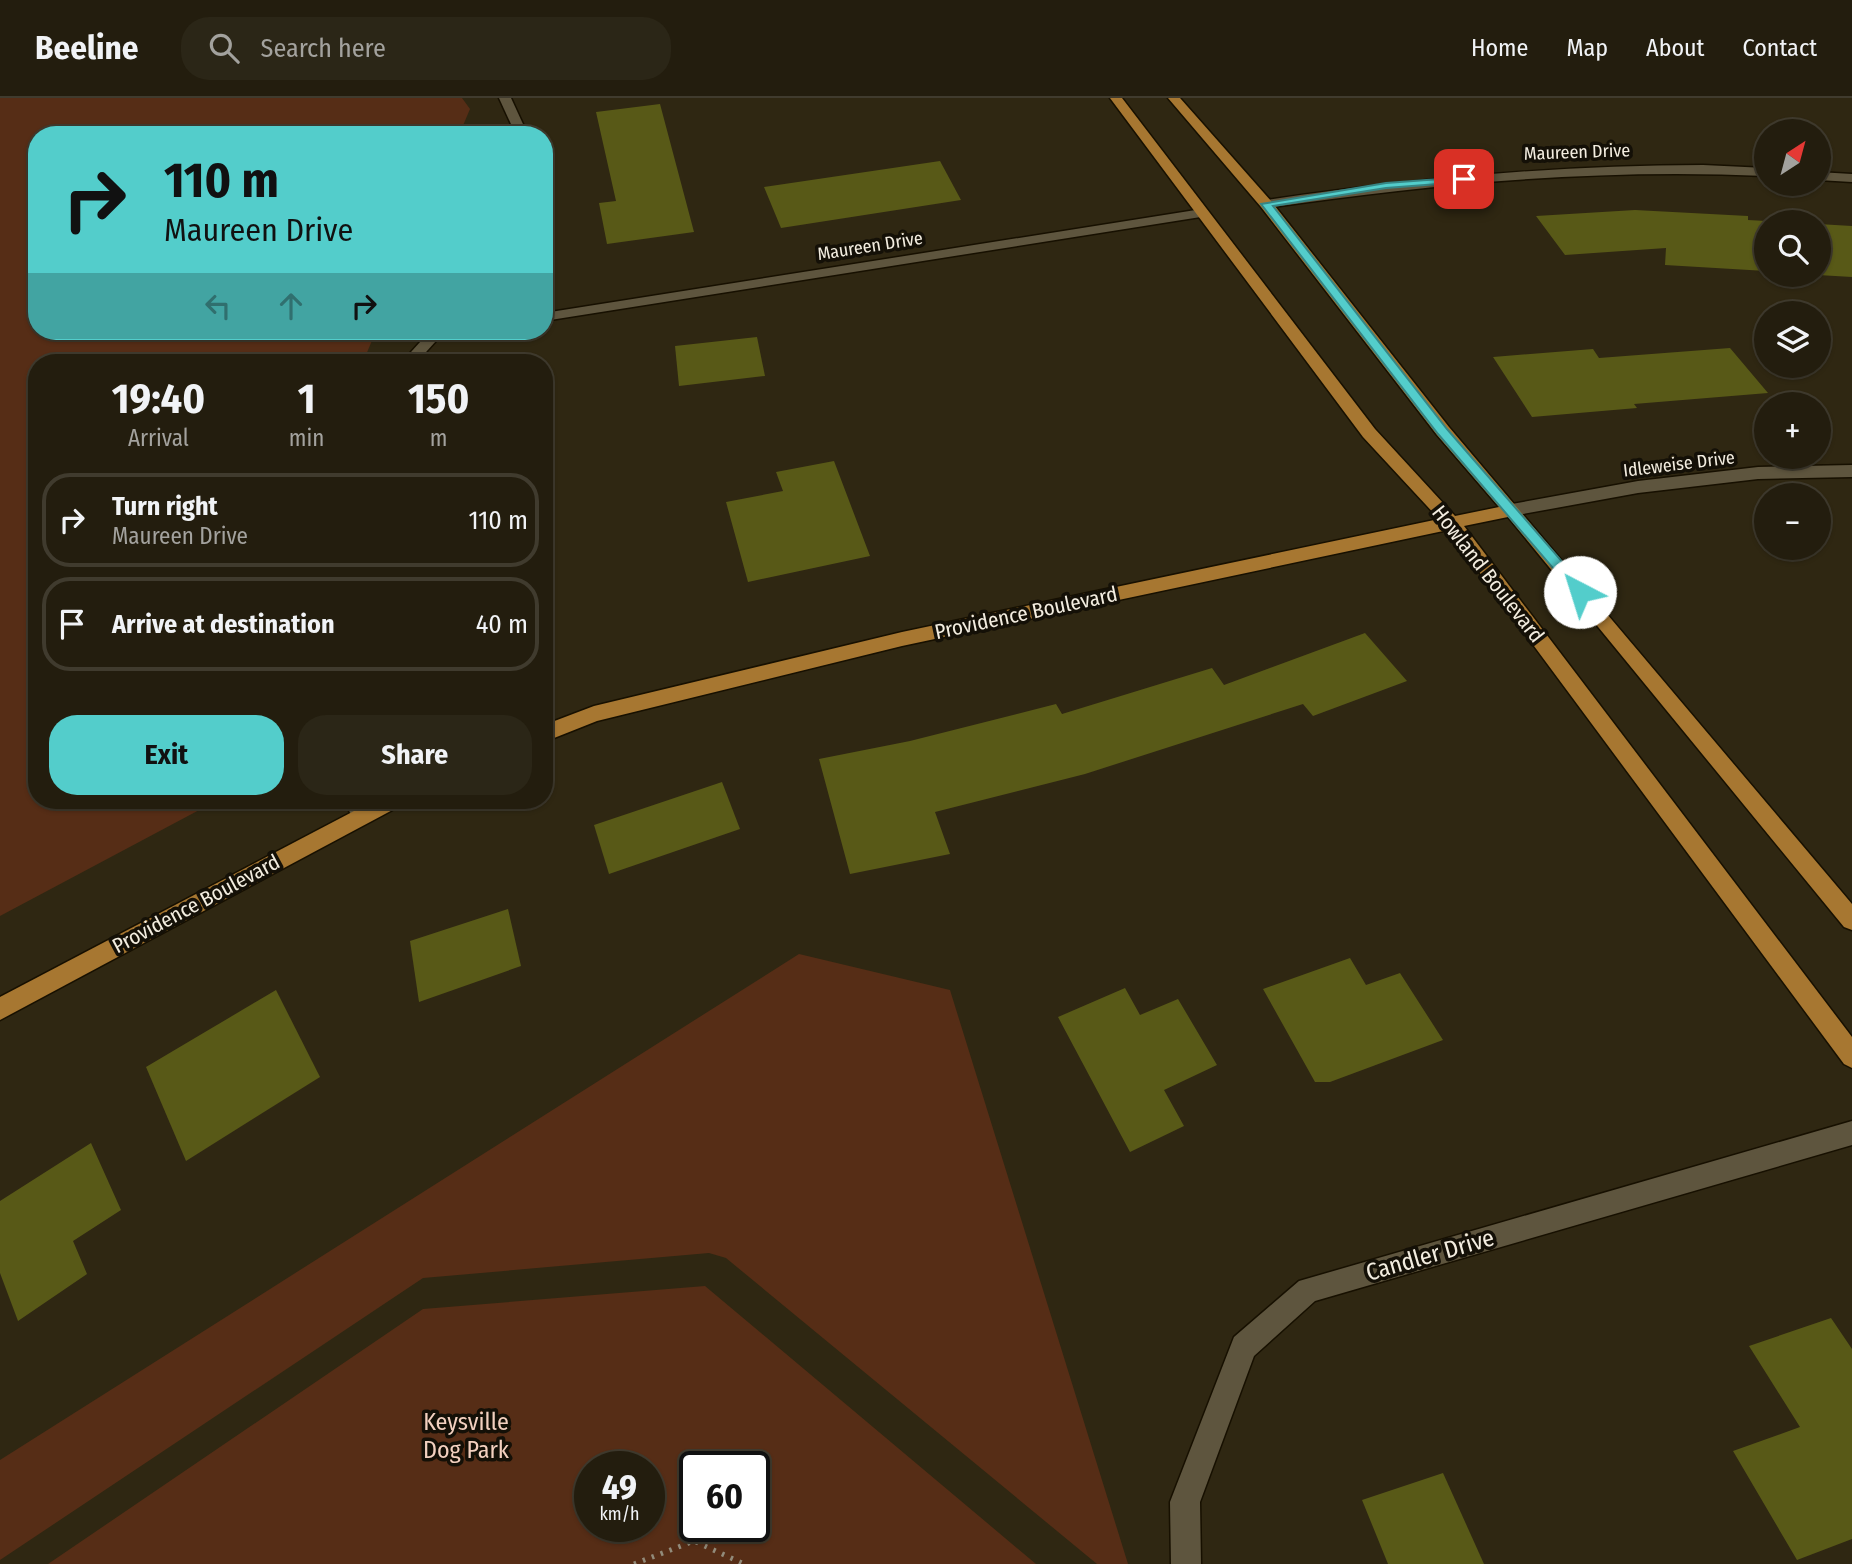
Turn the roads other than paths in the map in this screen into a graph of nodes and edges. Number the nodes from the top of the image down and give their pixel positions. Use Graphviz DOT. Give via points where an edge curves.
graph roads {
  1 [pos="505,98"];
  2 [pos="1116,98"];
  3 [pos="1174,98"];
  4 [pos="518,126"];
  5 [pos="1754,171"];
  6 [pos="1831,177"];
  7 [pos="1852,178"];
  8 [pos="1266,204"];
  9 [pos="1202,213"];
  10 [pos="553,316"];
  11 [pos="430,340"];
  12 [pos="416,354"];
  13 [pos="1852,471"];
  14 [pos="1513,510"];
  15 [pos="1452,523"];
  16 [pos="553,730"];
  17 [pos="354,809"];
  18 [pos="1852,920"];
  19 [pos="0,1009"];
  20 [pos="1852,1056"];
  21 [pos="1852,1133"];
  22 [pos="1186,1564"];
  1 -- 4 [label="street"];
  2 -- 9 [label="main road, Howland Boulevard"];
  3 -- 8 [label="main road"];
  5 -- 8 [label="street, Maureen Drive" via="1569,169 1386,186"];
  6 -- 7 [label="street"];
  8 -- 14 [label="main road" via="1443,431"];
  9 -- 10 [label="street, Maureen Drive"];
  9 -- 15 [label="main road, Howland Boulevard" via="1369,433"];
  11 -- 12 [label="street"];
  13 -- 14 [label="street, Idleweise Drive" via="1758,473 1638,487"];
  14 -- 15 [label="main road, Providence Boulevard"];
  14 -- 18 [label="main road"];
  15 -- 16 [label="main road, Providence Boulevard" via="902,639 594,714"];
  15 -- 20 [label="main road, Howland Boulevard"];
  17 -- 19 [label="main road, Providence Boulevard"];
  21 -- 22 [label="street, Candler Drive" via="1308,1290 1244,1347 1185,1502"];
}
